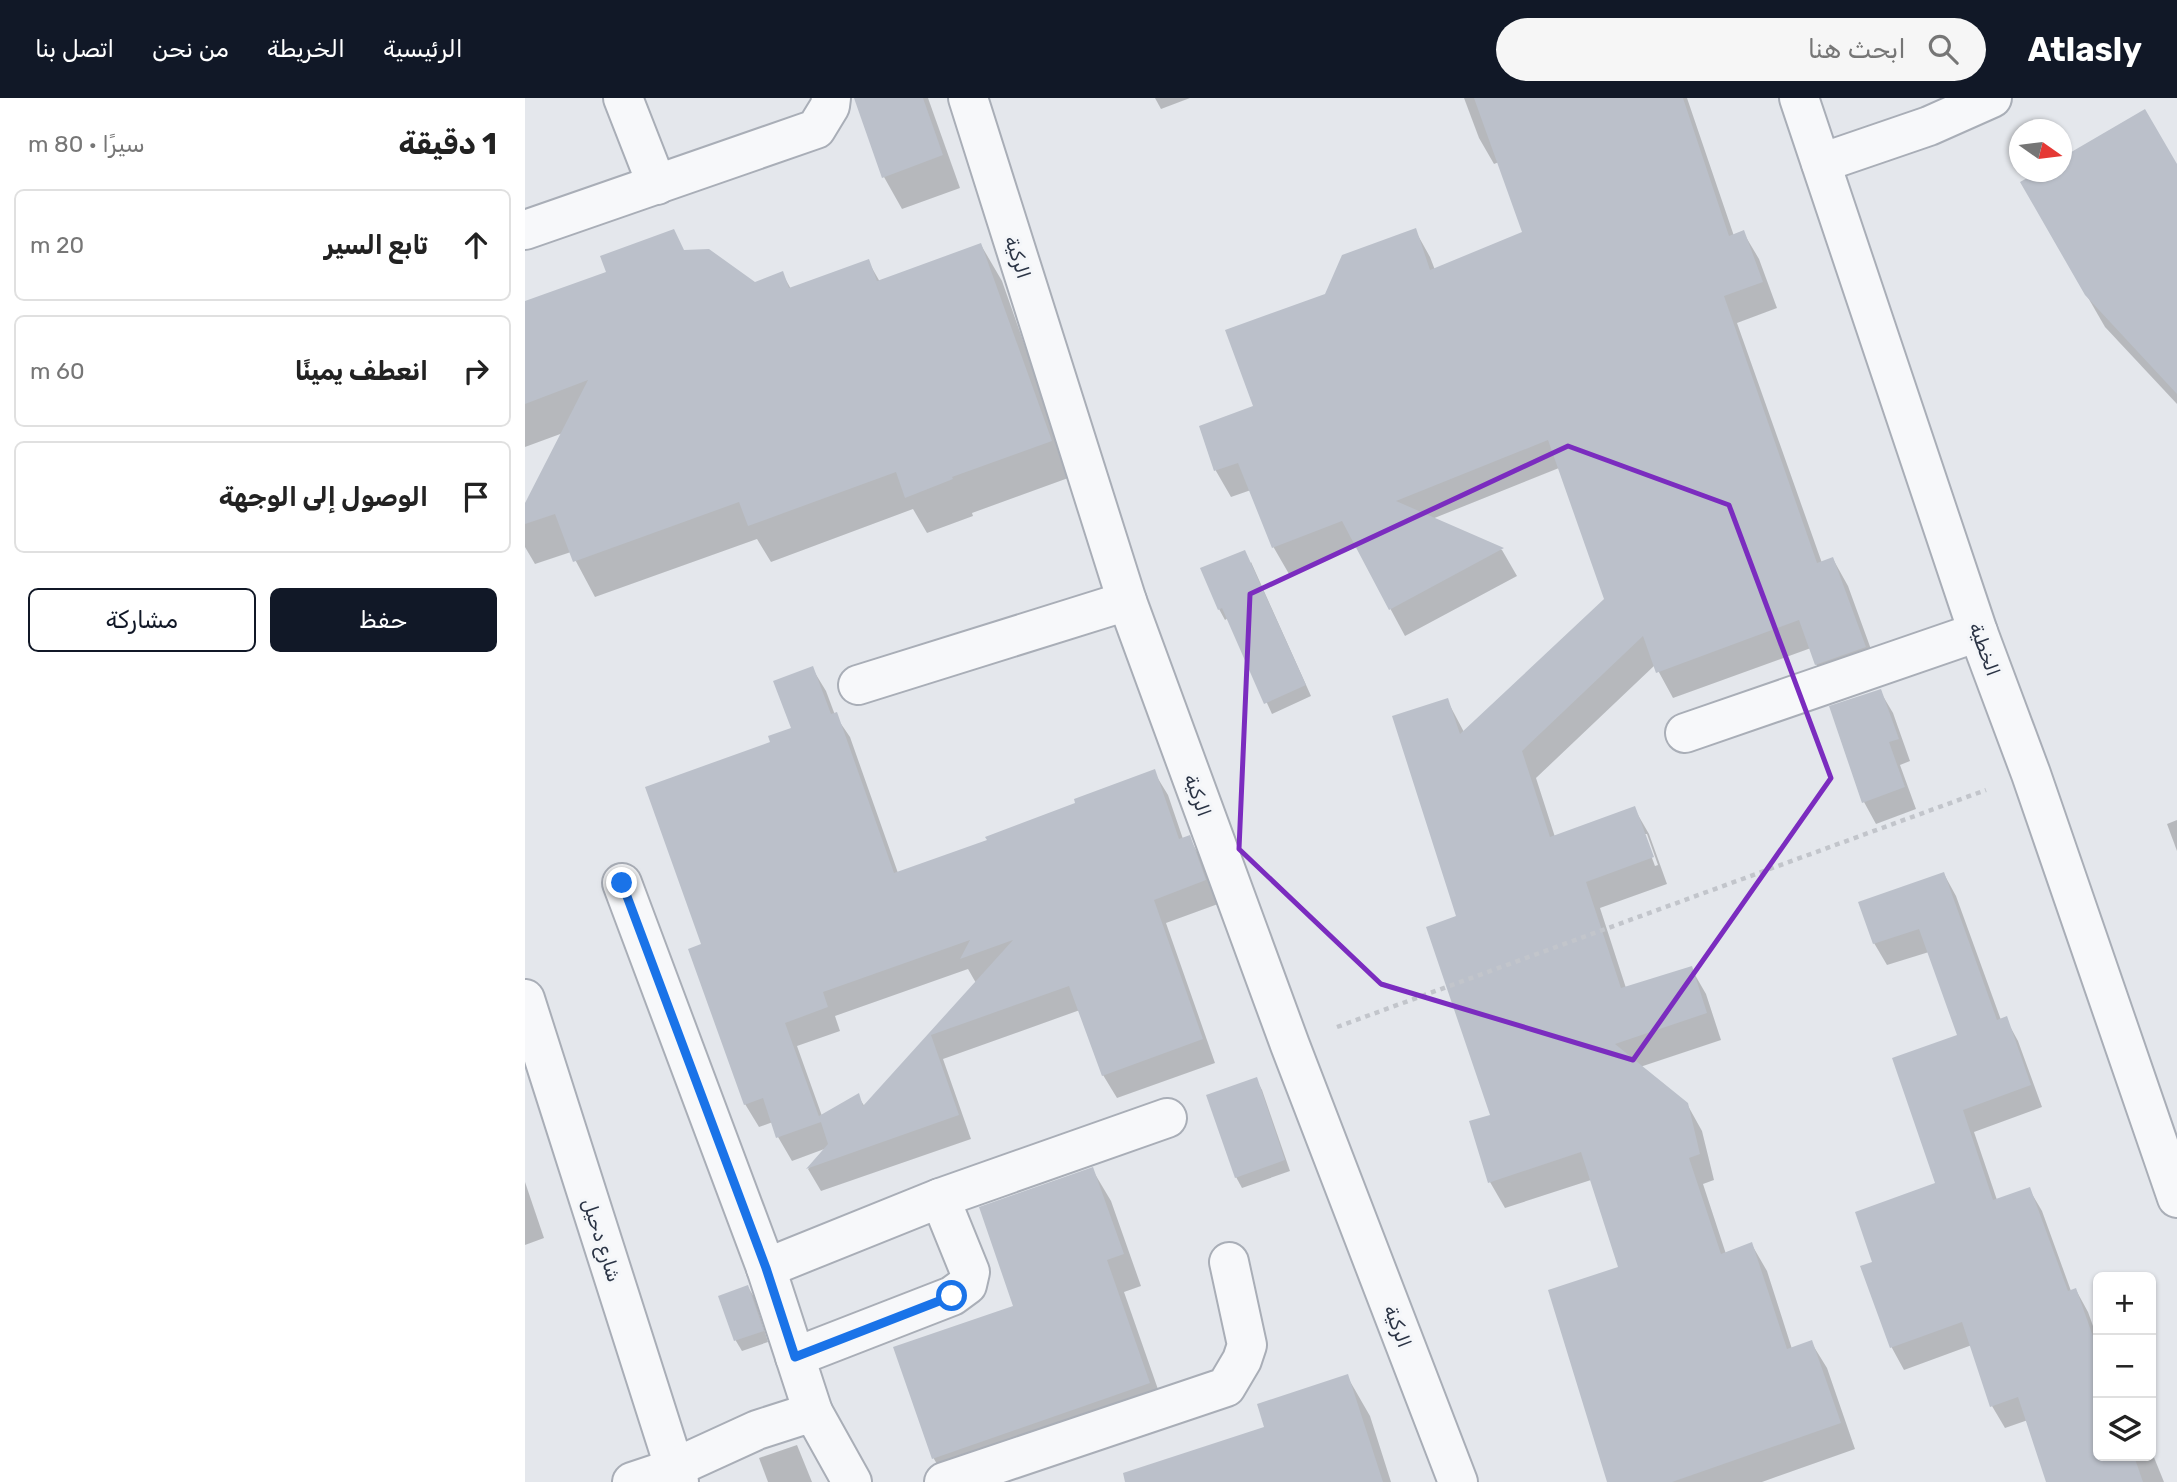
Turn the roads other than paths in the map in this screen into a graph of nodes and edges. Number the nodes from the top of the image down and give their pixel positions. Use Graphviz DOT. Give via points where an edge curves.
graph roads {
  1 [pos="623,98"];
  2 [pos="831,98"];
  3 [pos="968,98"];
  4 [pos="1800,98"];
  5 [pos="1992,98"];
  6 [pos="1821,163"];
  7 [pos="657,185"];
  8 [pos="525,230"];
  9 [pos="1127,601"];
  10 [pos="1978,632"];
  11 [pos="858,685"];
  12 [pos="1685,733"];
  13 [pos="622,883"];
  14 [pos="525,999"];
  15 [pos="1167,1118"];
  16 [pos="940,1198"];
  17 [pos="2177,1198"];
  18 [pos="1229,1262"];
  19 [pos="766,1268"];
  20 [pos="795,1357"];
  21 [pos="813,1412"];
  22 [pos="677,1475"];
  23 [pos="632,1482"];
  24 [pos="852,1482"];
  25 [pos="944,1482"];
  26 [pos="1458,1482"];
  1 -- 7 [label="street"];
  2 -- 7 [label="street" via="816,129"];
  3 -- 9 [label="street, الركية"];
  4 -- 6 [label="street, الخطية"];
  5 -- 6 [label="street" via="1929,126"];
  6 -- 10 [label="street, الخطية"];
  7 -- 8 [label="street"];
  9 -- 11 [label="street"];
  9 -- 26 [label="street, الركية" via="1290,1045"];
  10 -- 12 [label="street"];
  10 -- 17 [label="street, الخطية"];
  13 -- 19 [label="street"];
  14 -- 22 [label="street, شارع دحيل"];
  15 -- 16 [label="street"];
  16 -- 19 [label="street"];
  16 -- 20 [label="street" via="970,1272 967,1286 952,1296"];
  18 -- 25 [label="street" via="1247,1345 1226,1387"];
  19 -- 20 [label="street"];
  20 -- 21 [label="street"];
  21 -- 22 [label="street" via="757,1430"];
  21 -- 24 [label="street"];
  22 -- 23 [label="street"];
}
